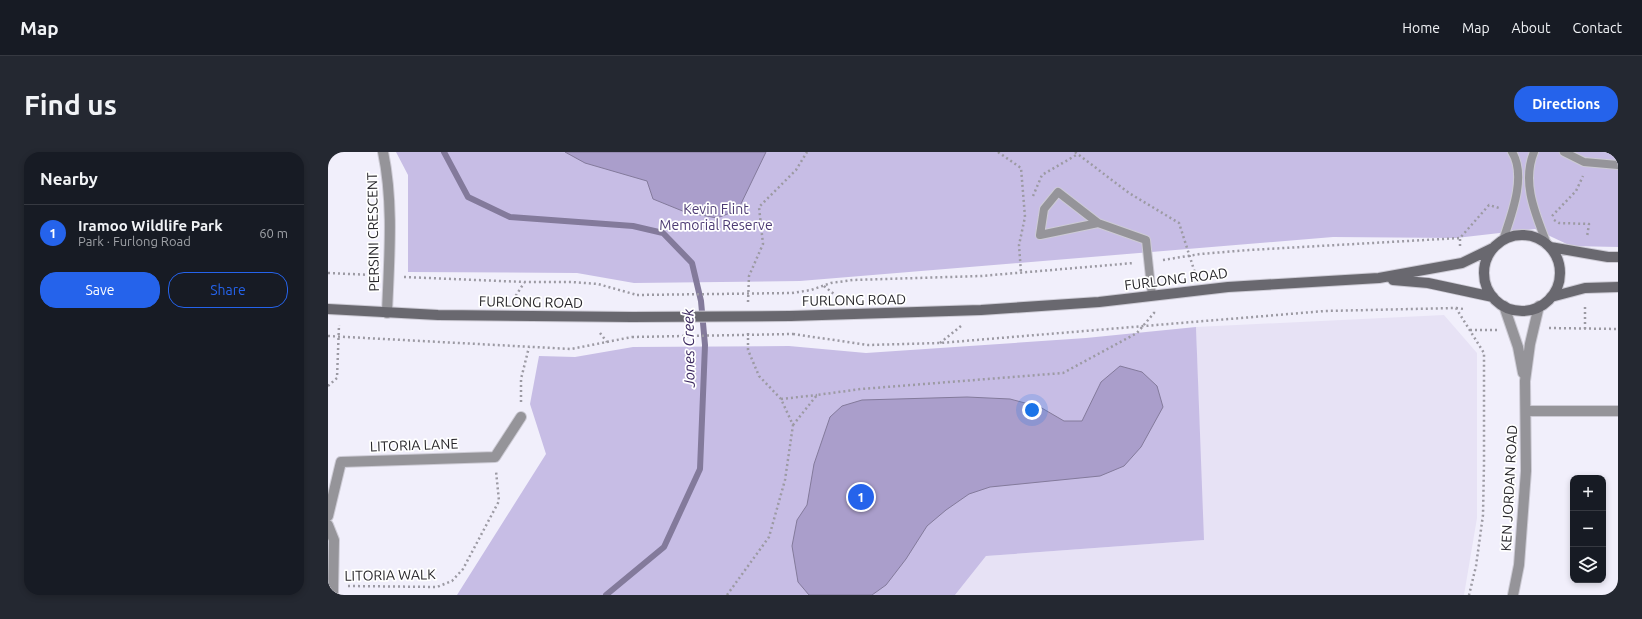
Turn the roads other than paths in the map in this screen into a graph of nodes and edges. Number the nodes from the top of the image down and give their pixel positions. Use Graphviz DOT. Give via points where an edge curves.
graph roads {
  1 [pos="383,152"];
  2 [pos="1512,152"];
  3 [pos="1534,152"];
  4 [pos="1564,152"];
  5 [pos="1572,154"];
  6 [pos="1618,165"];
  7 [pos="1098,223"];
  8 [pos="1503,240"];
  9 [pos="1548,246"];
  10 [pos="1493,248"];
  11 [pos="1618,257"];
  12 [pos="1379,278"];
  13 [pos="1618,288"];
  14 [pos="1152,296"];
  15 [pos="1493,297"];
  16 [pos="1551,297"];
  17 [pos="1504,306"];
  18 [pos="1539,306"];
  19 [pos="328,309"];
  20 [pos="387,313"];
  21 [pos="1525,381"];
  22 [pos="1526,411"];
  23 [pos="1618,411"];
  24 [pos="522,417"];
  25 [pos="328,516"];
  26 [pos="328,525"];
  27 [pos="333,590"];
  28 [pos="1513,595"];
  1 -- 20 [label="street, PERSINI CRESCENT" via="388,183 390,246"];
  2 -- 8 [label="lane" via="1518,174 1516,197"];
  3 -- 9 [label="lane" via="1528,179 1530,196"];
  4 -- 5 [label="lane"];
  5 -- 6 [label="lane" via="1584,162"];
  7 -- 7 [label="lane" via="1083,226 1040,235 1044,209 1058,192"];
  7 -- 14 [label="lane" via="1146,240"];
  8 -- 9 [label="main road" via="1528,235"];
  8 -- 10 [label="main road"];
  9 -- 11 [label="main road"];
  9 -- 16 [label="main road" via="1556,256 1560,277"];
  10 -- 12 [label="main road, FURLONG ROAD" via="1462,262"];
  10 -- 15 [label="main road" via="1484,267 1484,278"];
  12 -- 14 [label="main road, FURLONG ROAD" via="1228,287"];
  12 -- 15 [label="main road, FURLONG ROAD" via="1428,283"];
  13 -- 16 [label="main road" via="1585,288"];
  14 -- 20 [label="main road, FURLONG ROAD, bridge" via="945,312 790,316 632,317"];
  15 -- 17 [label="main road"];
  16 -- 18 [label="main road"];
  17 -- 18 [label="main road" via="1528,310"];
  17 -- 21 [label="street, KEN JORDAN ROAD" via="1518,347"];
  18 -- 21 [label="street, KEN JORDAN ROAD"];
  19 -- 20 [label="main road, FURLONG ROAD"];
  21 -- 22 [label="street, KEN JORDAN ROAD"];
  22 -- 23 [label="street"];
  22 -- 28 [label="street, KEN JORDAN ROAD" via="1523,526"];
  24 -- 25 [label="street, LITORIA LANE" via="495,457 341,462"];
  26 -- 27 [label="street" via="334,540"];
}
